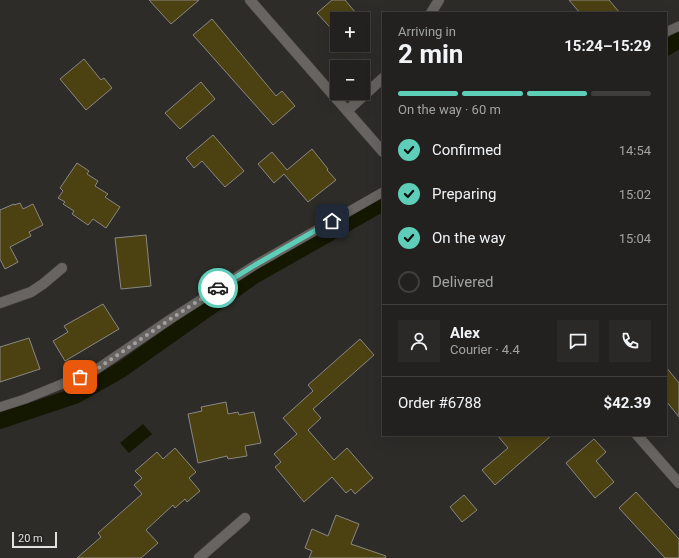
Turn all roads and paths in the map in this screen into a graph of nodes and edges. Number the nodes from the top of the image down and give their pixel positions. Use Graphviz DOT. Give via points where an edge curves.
graph roads {
  1 [pos="250,0"];
  2 [pos="439,0"];
  3 [pos="432,12"];
  4 [pos="679,26"];
  5 [pos="667,32"];
  6 [pos="382,79"];
  7 [pos="347,111"];
  8 [pos="382,151"];
  9 [pos="382,193"];
  10 [pos="62,268"];
  11 [pos="0,303"];
  12 [pos="0,407"];
  13 [pos="638,436"];
  14 [pos="679,483"];
  15 [pos="245,518"];
  16 [pos="199,558"];
  1 -- 7 [label="street"];
  2 -- 3 [label="street"];
  4 -- 5 [label="lane"];
  6 -- 7 [label="street"];
  7 -- 8 [label="street"];
  9 -- 12 [label="lane" via="255,265 94,371"];
  10 -- 11 [label="street" via="31,292"];
  13 -- 14 [label="street"];
  15 -- 16 [label="street"];
}
